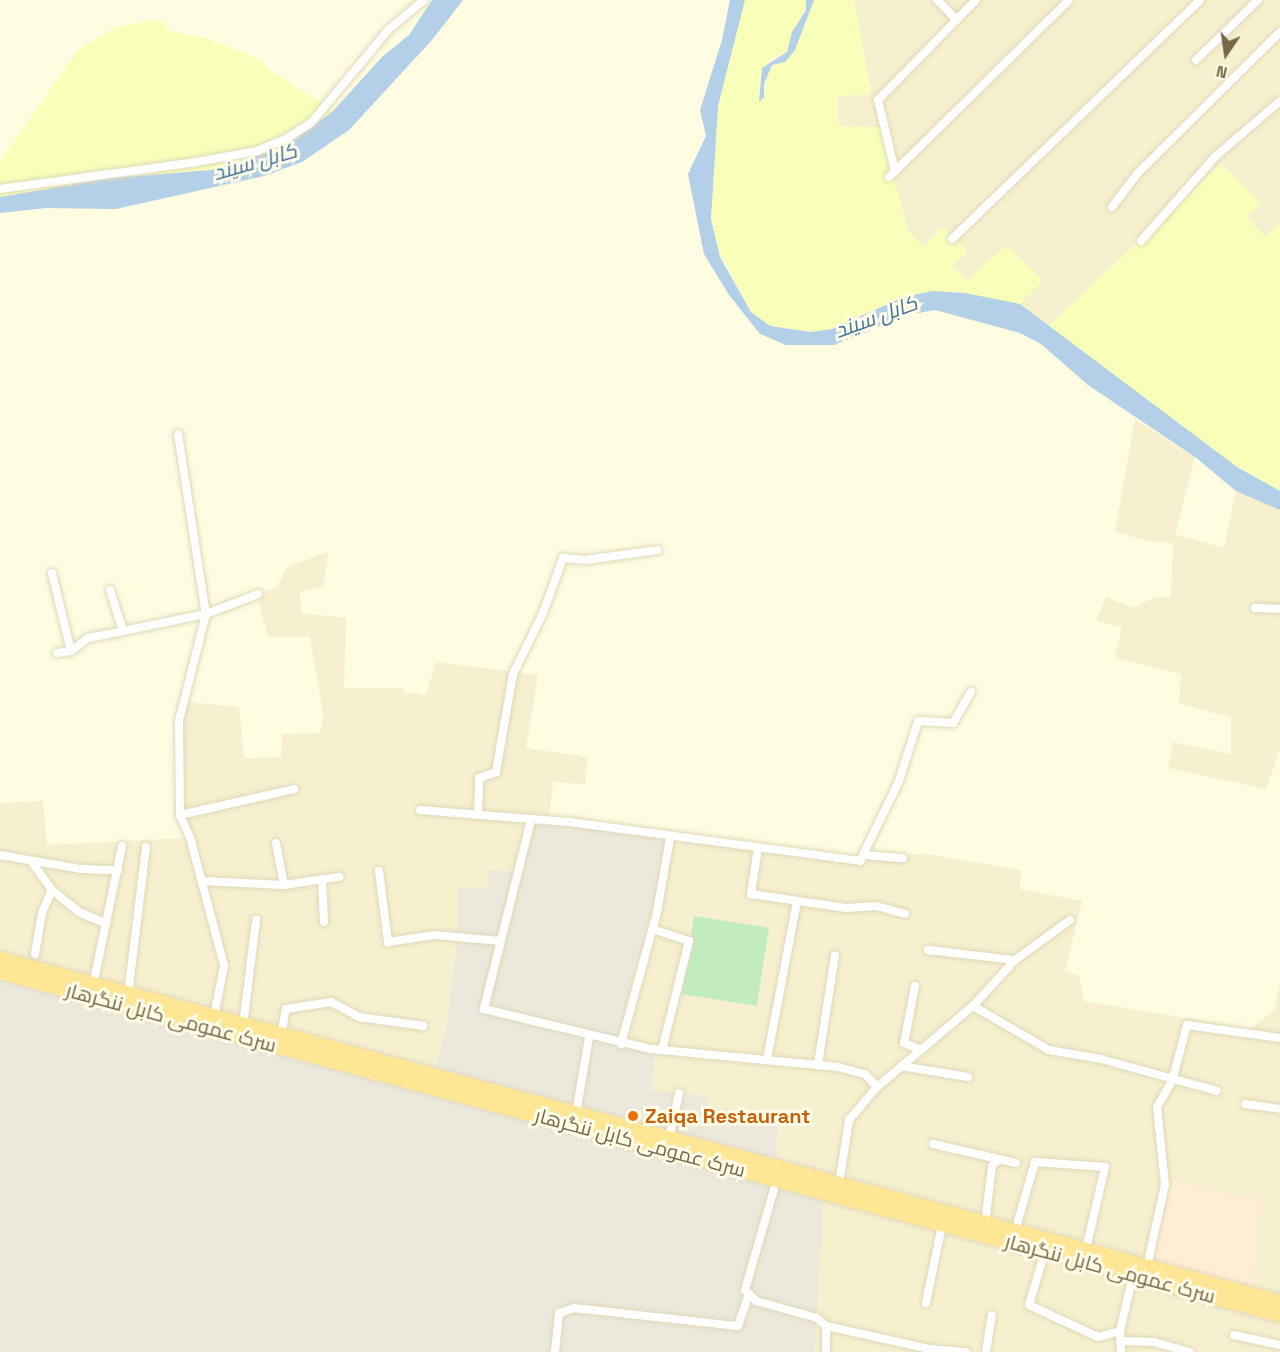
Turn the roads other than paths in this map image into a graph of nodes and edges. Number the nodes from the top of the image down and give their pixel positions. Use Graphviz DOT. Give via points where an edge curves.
graph roads {
  1 [pos="424,0"];
  2 [pos="937,0"];
  3 [pos="976,0"];
  4 [pos="1069,0"];
  5 [pos="1200,0"];
  6 [pos="1258,0"];
  7 [pos="957,20"];
  8 [pos="1280,32"];
  9 [pos="1196,60"];
  10 [pos="1280,101"];
  11 [pos="0,189"];
  12 [pos="1112,207"];
  13 [pos="952,239"];
  14 [pos="1141,241"];
  15 [pos="178,434"];
  16 [pos="657,550"];
  17 [pos="52,573"];
  18 [pos="110,590"];
  19 [pos="258,594"];
  20 [pos="1255,608"];
  21 [pos="1280,609"];
  22 [pos="206,614"];
  23 [pos="123,631"];
  24 [pos="70,651"];
  25 [pos="57,653"];
  26 [pos="971,692"];
  27 [pos="294,789"];
  28 [pos="420,810"];
  29 [pos="478,814"];
  30 [pos="180,815"];
  31 [pos="531,819"];
  32 [pos="670,838"];
  33 [pos="276,843"];
  34 [pos="122,846"];
  35 [pos="146,847"];
  36 [pos="758,848"];
  37 [pos="0,855"];
  38 [pos="865,855"];
  39 [pos="903,858"];
  40 [pos="31,861"];
  41 [pos="118,870"];
  42 [pos="379,871"];
  43 [pos="339,877"];
  44 [pos="322,879"];
  45 [pos="202,881"];
  46 [pos="284,885"];
  47 [pos="52,890"];
  48 [pos="797,902"];
  49 [pos="905,914"];
  50 [pos="256,920"];
  51 [pos="1070,920"];
  52 [pos="324,922"];
  53 [pos="107,924"];
  54 [pos="652,929"];
  55 [pos="500,941"];
  56 [pos="928,951"];
  57 [pos="35,954"];
  58 [pos="835,955"];
  59 [pos="0,959"];
  60 [pos="1015,960"];
  61 [pos="0,972"];
  62 [pos="93,985"];
  63 [pos="915,986"];
  64 [pos="128,994"];
  65 [pos="973,1006"];
  66 [pos="214,1017"];
  67 [pos="243,1025"];
  68 [pos="423,1026"];
  69 [pos="281,1036"];
  70 [pos="589,1037"];
  71 [pos="1280,1038"];
  72 [pos="621,1044"];
  73 [pos="919,1049"];
  74 [pos="662,1050"];
  75 [pos="767,1059"];
  76 [pos="818,1064"];
  77 [pos="901,1066"];
  78 [pos="968,1077"];
  79 [pos="1172,1081"];
  80 [pos="877,1087"];
  81 [pos="1217,1091"];
  82 [pos="679,1093"];
  83 [pos="1245,1104"];
  84 [pos="1280,1109"];
  85 [pos="576,1114"];
  86 [pos="669,1139"];
  87 [pos="933,1144"];
  88 [pos="998,1160"];
  89 [pos="1016,1163"];
  90 [pos="776,1173"];
  91 [pos="839,1184"];
  92 [pos="985,1224"];
  93 [pos="942,1225"];
  94 [pos="1015,1231"];
  95 [pos="1086,1249"];
  96 [pos="1045,1251"];
  97 [pos="1142,1271"];
  98 [pos="749,1294"];
  99 [pos="1280,1302"];
  100 [pos="926,1303"];
  101 [pos="993,1315"];
  102 [pos="1280,1315"];
  103 [pos="826,1326"];
  104 [pos="1120,1331"];
  105 [pos="1234,1335"];
  106 [pos="1123,1341"];
  107 [pos="1280,1345"];
  108 [pos="555,1352"];
  109 [pos="826,1352"];
  110 [pos="966,1352"];
  111 [pos="986,1352"];
  112 [pos="1121,1352"];
  113 [pos="1190,1352"];
  114 [pos="1278,1352"];
  1 -- 11 [label="street" via="389,29 311,123 287,138 257,151 213,159"];
  2 -- 7 [label="street"];
  3 -- 7 [label="street"];
  4 -- 7 [label="street" via="892,174 878,100"];
  5 -- 13 [label="street"];
  6 -- 9 [label="street"];
  8 -- 12 [label="street" via="1137,174"];
  10 -- 14 [label="street" via="1216,156"];
  15 -- 22 [label="street"];
  16 -- 29 [label="street" via="586,560 563,558 543,614 513,674 496,772 479,778"];
  17 -- 24 [label="street"];
  18 -- 23 [label="street"];
  19 -- 22 [label="street"];
  20 -- 21 [label="street"];
  22 -- 23 [label="street"];
  22 -- 30 [label="street" via="178,721"];
  23 -- 24 [label="street" via="88,638"];
  24 -- 25 [label="street"];
  26 -- 38 [label="street" via="953,723 918,721 899,782"];
  27 -- 30 [label="street"];
  28 -- 29 [label="street"];
  29 -- 31 [label="street"];
  30 -- 45 [label="street"];
  31 -- 32 [label="street"];
  31 -- 55 [label="street"];
  32 -- 36 [label="street"];
  32 -- 54 [label="street"];
  33 -- 46 [label="street"];
  34 -- 41 [label="street"];
  35 -- 64 [label="street"];
  36 -- 38 [label="street" via="860,861"];
  36 -- 48 [label="street" via="752,894"];
  37 -- 40 [label="street"];
  38 -- 39 [label="street"];
  40 -- 41 [label="street"];
  40 -- 47 [label="street"];
  41 -- 53 [label="street"];
  42 -- 55 [label="street" via="388,942 435,935"];
  43 -- 44 [label="street"];
  44 -- 46 [label="street"];
  44 -- 52 [label="street"];
  45 -- 46 [label="street"];
  45 -- 66 [label="street" via="224,966"];
  47 -- 53 [label="street" via="79,912"];
  47 -- 57 [label="street" via="42,913"];
  48 -- 49 [label="street" via="846,908 876,906"];
  48 -- 75 [label="street"];
  50 -- 67 [label="street"];
  51 -- 60 [label="street"];
  53 -- 62 [label="street"];
  54 -- 72 [label="street"];
  54 -- 74 [label="street" via="689,940"];
  55 -- 70 [label="street" via="484,1009"];
  56 -- 60 [label="street"];
  58 -- 76 [label="street"];
  59 -- 62 [label="highway, سرک عمومی کابل ننگرهار"];
  60 -- 65 [label="street"];
  61 -- 90 [label="highway, سرک عمومی کابل ننگرهار"];
  62 -- 64 [label="highway, سرک عمومی کابل ننگرهار"];
  63 -- 73 [label="street" via="904,1042"];
  64 -- 66 [label="highway, سرک عمومی کابل ننگرهار"];
  65 -- 73 [label="street"];
  65 -- 79 [label="street" via="1049,1050 1110,1061"];
  66 -- 67 [label="highway, سرک عمومی کابل ننگرهار"];
  67 -- 69 [label="highway, سرک عمومی کابل ننگرهار"];
  68 -- 69 [label="street" via="359,1017 331,1002 286,1009"];
  69 -- 85 [label="highway, سرک عمومی کابل ننگرهار"];
  70 -- 72 [label="street"];
  70 -- 85 [label="street"];
  71 -- 79 [label="street" via="1187,1025"];
  72 -- 74 [label="street"];
  73 -- 77 [label="street"];
  74 -- 75 [label="street"];
  75 -- 76 [label="street"];
  76 -- 80 [label="street" via="865,1074"];
  77 -- 78 [label="street"];
  77 -- 80 [label="street"];
  79 -- 81 [label="street"];
  79 -- 97 [label="street" via="1157,1107 1165,1185"];
  80 -- 91 [label="street" via="849,1120"];
  82 -- 86 [label="street"];
  83 -- 84 [label="street"];
  85 -- 86 [label="highway, سرک عمومی کابل ننگرهار"];
  86 -- 90 [label="highway, سرک عمومی کابل ننگرهار"];
  87 -- 88 [label="street"];
  88 -- 89 [label="street"];
  88 -- 92 [label="street" via="992,1166"];
  90 -- 91 [label="highway, سرک عمومی کابل ننگرهار"];
  90 -- 93 [label="highway, سرک عمومی کابل ننگرهار"];
  90 -- 98 [label="street" via="745,1290"];
  91 -- 92 [label="highway, سرک عمومی کابل ننگرهار"];
  92 -- 94 [label="highway, سرک عمومی کابل ننگرهار"];
  93 -- 96 [label="highway, سرک عمومی کابل ننگرهار"];
  93 -- 100 [label="street"];
  94 -- 95 [label="highway, سرک عمومی کابل ننگرهار"];
  94 -- 95 [label="street" via="1035,1162 1105,1167"];
  95 -- 97 [label="highway, سرک عمومی کابل ننگرهار"];
  96 -- 97 [label="highway, سرک عمومی کابل ننگرهار"];
  96 -- 104 [label="street" via="1029,1305 1098,1338"];
  97 -- 99 [label="highway, سرک عمومی کابل ننگرهار"];
  97 -- 102 [label="highway, سرک عمومی کابل ننگرهار"];
  97 -- 104 [label="street" via="1131,1284"];
  98 -- 103 [label="street" via="779,1310 817,1318"];
  98 -- 108 [label="street" via="738,1326 574,1308 559,1313"];
  101 -- 111 [label="street"];
  103 -- 109 [label="street"];
  103 -- 110 [label="street" via="930,1349"];
  104 -- 106 [label="street"];
  105 -- 107 [label="street"];
  106 -- 112 [label="street"];
  106 -- 113 [label="street" via="1154,1342"];
  107 -- 114 [label="street"];
}
